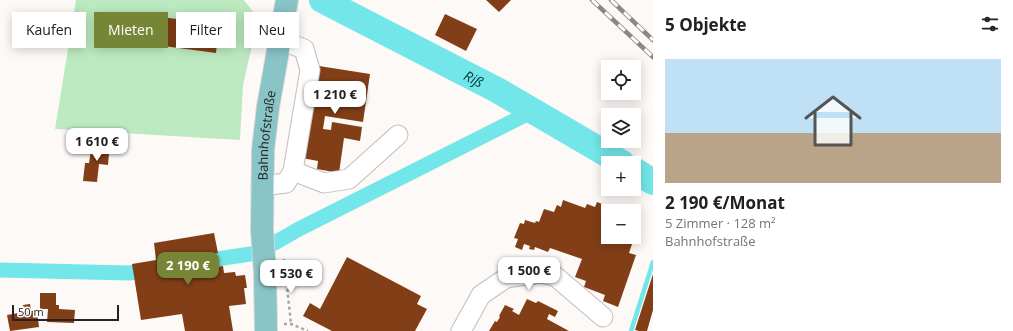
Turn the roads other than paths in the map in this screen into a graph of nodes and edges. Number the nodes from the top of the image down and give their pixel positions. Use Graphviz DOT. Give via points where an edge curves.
graph roads {
  1 [pos="287,0"];
  2 [pos="285,12"];
  3 [pos="299,47"];
  4 [pos="279,48"];
  5 [pos="398,135"];
  6 [pos="293,171"];
  7 [pos="261,186"];
  8 [pos="264,263"];
  9 [pos="603,317"];
  10 [pos="266,331"];
  11 [pos="282,331"];
  12 [pos="461,331"];
  1 -- 2 [label="main road, Bahnhofstraße"];
  3 -- 6 [label="street" via="304,49 310,70"];
  4 -- 7 [label="main road, Bahnhofstraße" via="268,107"];
  5 -- 6 [label="street" via="349,179 324,183"];
  6 -- 7 [label="street" via="286,183"];
  7 -- 8 [label="main road, Bahnhofstraße"];
  8 -- 10 [label="main road, Bahnhofstraße"];
  8 -- 11 [label="main road, Bahnhofstraße"];
  9 -- 12 [label="street" via="555,276 540,273 506,278 481,295"];
}
